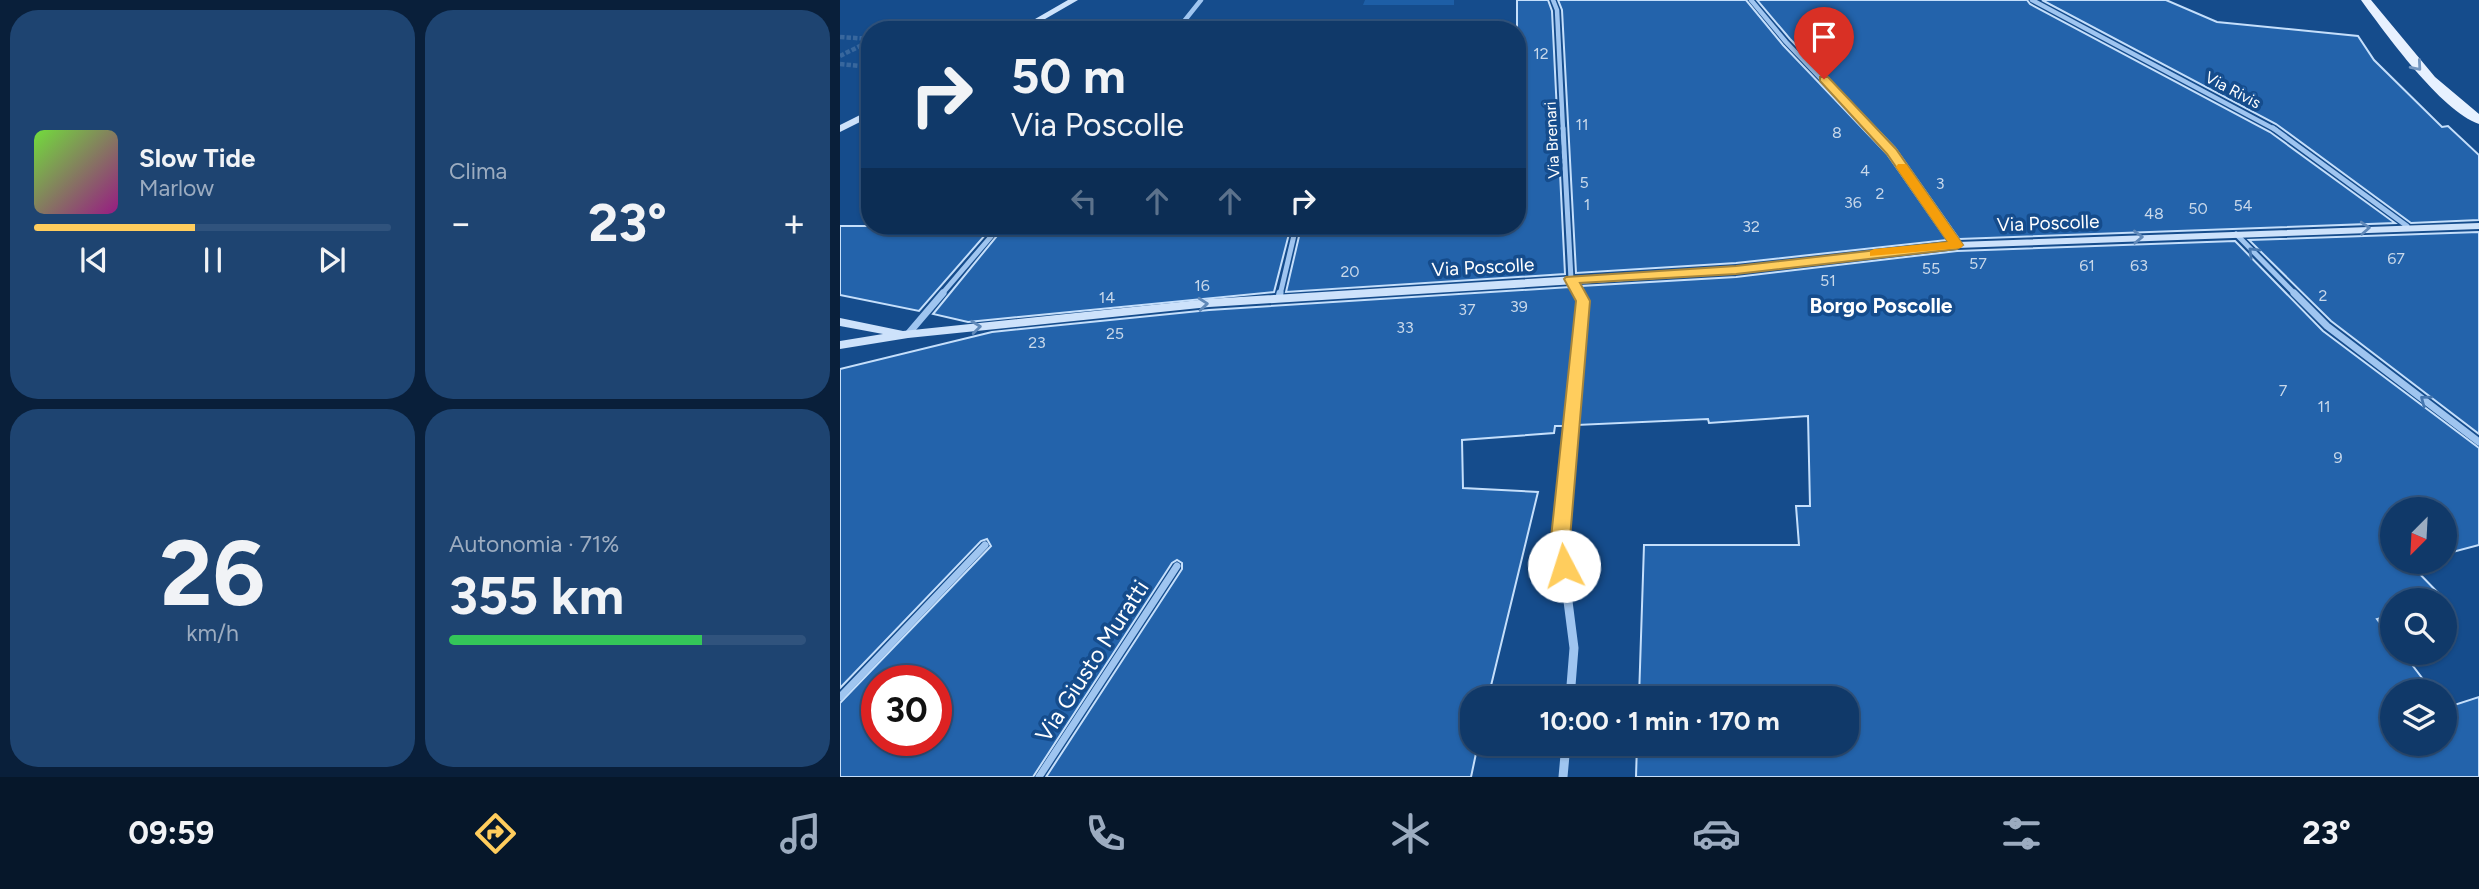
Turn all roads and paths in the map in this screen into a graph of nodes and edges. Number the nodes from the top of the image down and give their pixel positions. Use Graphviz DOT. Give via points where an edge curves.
graph roads {
  1 [pos="1074,0"];
  2 [pos="1201,0"];
  3 [pos="1553,0"];
  4 [pos="1751,0"];
  5 [pos="2032,0"];
  6 [pos="2366,0"];
  7 [pos="1036,21"];
  8 [pos="1184,21"];
  9 [pos="861,118"];
  10 [pos="2479,120"];
  11 [pos="840,129"];
  12 [pos="2407,226"];
  13 [pos="2479,226"];
  14 [pos="2236,234"];
  15 [pos="992,235"];
  16 [pos="1294,235"];
  17 [pos="1957,245"];
  18 [pos="1571,279"];
  19 [pos="1279,298"];
  20 [pos="840,322"];
  21 [pos="908,334"];
  22 [pos="840,345"];
  23 [pos="2479,442"];
  24 [pos="985,545"];
  25 [pos="1177,566"];
  26 [pos="1571,686"];
  27 [pos="840,697"];
  28 [pos="1565,756"];
  29 [pos="1039,777"];
  30 [pos="1563,777"];
  1 -- 7 [label="street"];
  2 -- 8 [label="street"];
  3 -- 18 [label="street, Via Brenari"];
  4 -- 17 [label="street" via="1892,151"];
  5 -- 12 [label="street, Via Rivis" via="2276,129"];
  6 -- 10 [label="main road, one-way" via="2414,64"];
  9 -- 11 [label="street"];
  12 -- 13 [label="street, Via Poscolle"];
  14 -- 12 [label="street, Via Poscolle, one-way"];
  17 -- 14 [label="street, Via Poscolle, one-way"];
  23 -- 14 [label="street, one-way" via="2327,326"];
  15 -- 21 [label="street"];
  16 -- 19 [label="street"];
  17 -- 18 [label="street, Via Poscolle" via="1736,270"];
  18 -- 19 [label="street, Via Poscolle"];
  18 -- 26 [label="street, Via Brenari" via="1583,301 1560,538 1574,648"];
  21 -- 19 [label="street, Via Poscolle, one-way"];
  20 -- 21 [label="street"];
  21 -- 22 [label="street"];
  24 -- 27 [label="lane"];
  25 -- 29 [label="lane, Via Giusto Muratti"];
  28 -- 30 [label="street"];
}
